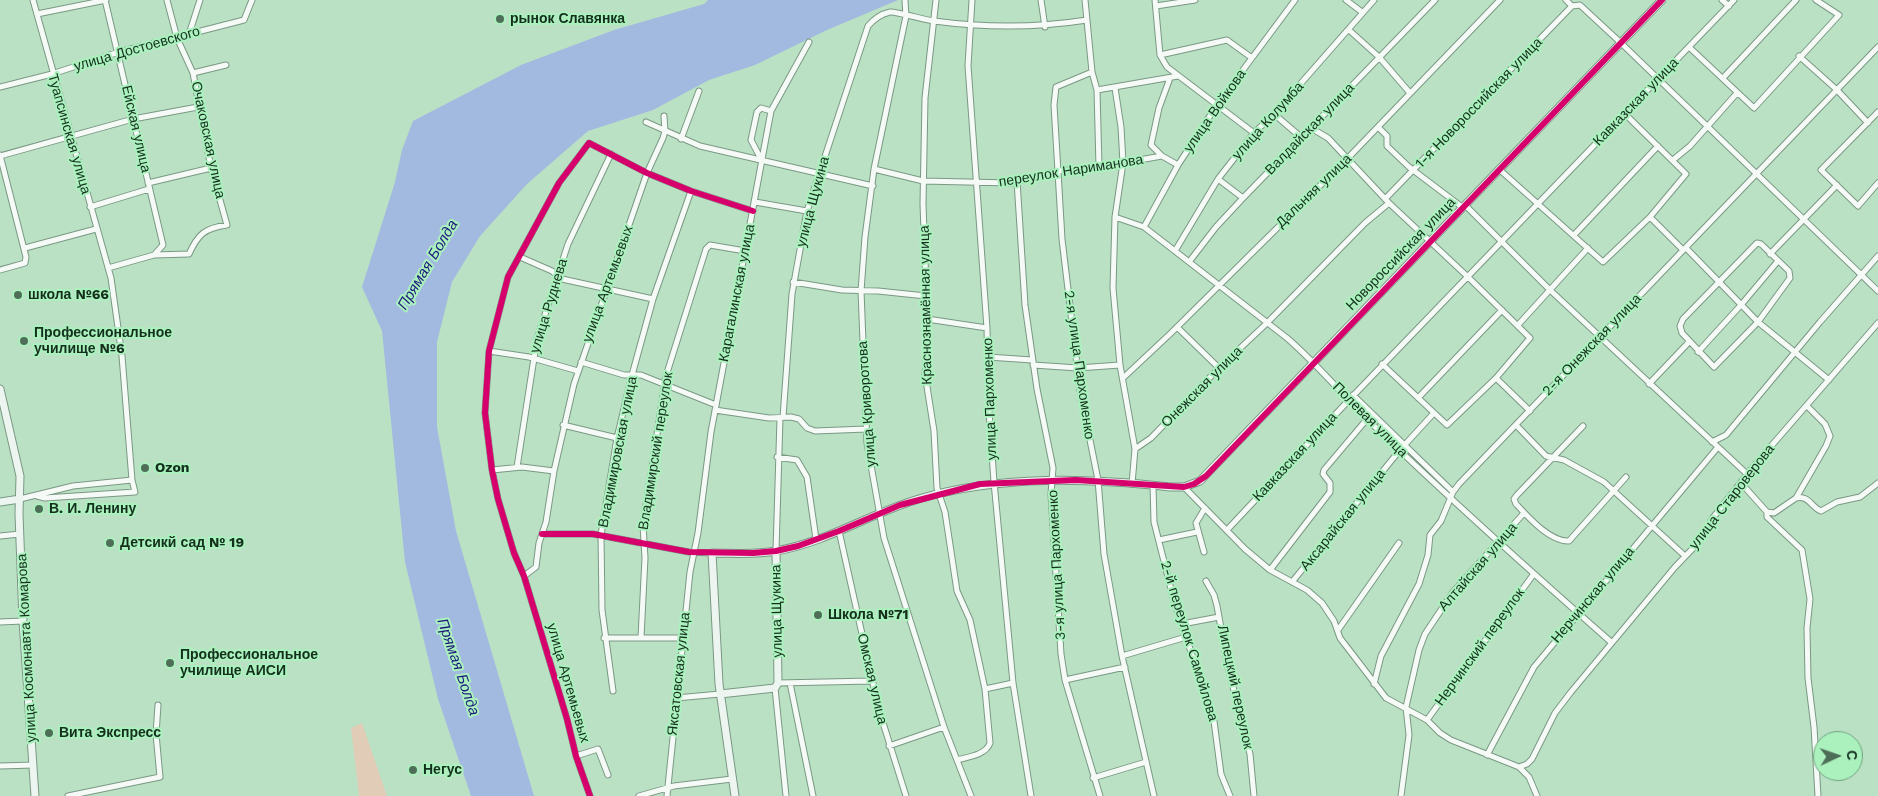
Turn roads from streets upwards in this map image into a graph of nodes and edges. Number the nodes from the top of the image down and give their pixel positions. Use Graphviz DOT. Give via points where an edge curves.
graph roads {
  1 [pos="33,0"];
  2 [pos="105,0"];
  3 [pos="167,0"];
  4 [pos="200,0"];
  5 [pos="252,0"];
  6 [pos="936,0"];
  7 [pos="972,0"];
  8 [pos="1042,0"];
  9 [pos="1085,0"];
  10 [pos="1195,0"];
  11 [pos="1295,0"];
  12 [pos="1346,0"];
  13 [pos="1374,0"];
  14 [pos="1435,0"];
  15 [pos="1500,0"];
  16 [pos="1566,0"];
  17 [pos="1662,0"];
  18 [pos="1722,0"];
  19 [pos="1734,0"];
  20 [pos="1796,0"];
  21 [pos="1816,0"];
  22 [pos="1828,0"];
  23 [pos="905,1"];
  24 [pos="1156,3"];
  25 [pos="1572,6"];
  26 [pos="1729,6"];
  27 [pos="1823,6"];
  28 [pos="1362,12"];
  29 [pos="37,14"];
  30 [pos="906,16"];
  31 [pos="1087,20"];
  32 [pos="934,21"];
  33 [pos="971,24"];
  34 [pos="1045,27"];
  35 [pos="1349,30"];
  36 [pos="189,34"];
  37 [pos="177,38"];
  38 [pos="809,42"];
  39 [pos="1621,42"];
  40 [pos="1689,47"];
  41 [pos="1878,47"];
  42 [pos="119,52"];
  43 [pos="1160,55"];
  44 [pos="1799,56"];
  45 [pos="1379,57"];
  46 [pos="1252,58"];
  47 [pos="226,65"];
  48 [pos="1092,72"];
  49 [pos="193,73"];
  50 [pos="52,74"];
  51 [pos="1178,76"];
  52 [pos="1170,78"];
  53 [pos="1723,78"];
  54 [pos="1658,79"];
  55 [pos="0,87"];
  56 [pos="1115,88"];
  57 [pos="1097,90"];
  58 [pos="1837,90"];
  59 [pos="698,91"];
  60 [pos="1410,92"];
  61 [pos="1737,93"];
  62 [pos="1217,105"];
  63 [pos="198,107"];
  64 [pos="771,110"];
  65 [pos="1878,112"];
  66 [pos="1274,114"];
  67 [pos="1625,114"];
  68 [pos="664,116"];
  69 [pos="134,119"];
  70 [pos="646,122"];
  71 [pos="1868,123"];
  72 [pos="1706,126"];
  73 [pos="1378,127"];
  74 [pos="1311,128"];
  75 [pos="665,131"];
  76 [pos="1254,133"];
  77 [pos="70,136"];
  78 [pos="1302,138"];
  79 [pos="681,139"];
  80 [pos="1658,146"];
  81 [pos="611,154"];
  82 [pos="0,155"];
  83 [pos="1162,156"];
  84 [pos="1348,158"];
  85 [pos="1673,160"];
  86 [pos="762,162"];
  87 [pos="1123,163"];
  88 [pos="1178,165"];
  89 [pos="1099,167"];
  90 [pos="211,168"];
  91 [pos="874,169"];
  92 [pos="1415,170"];
  93 [pos="1500,170"];
  94 [pos="1058,171"];
  95 [pos="647,173"];
  96 [pos="1756,174"];
  97 [pos="819,175"];
  98 [pos="1218,179"];
  99 [pos="924,181"];
  100 [pos="1017,181"];
  101 [pos="148,183"];
  102 [pos="976,183"];
  103 [pos="1878,183"];
  104 [pos="1837,185"];
  105 [pos="873,186"];
  106 [pos="149,189"];
  107 [pos="691,191"];
  108 [pos="1243,198"];
  109 [pos="1387,201"];
  110 [pos="755,202"];
  111 [pos="1538,204"];
  112 [pos="1464,206"];
  113 [pos="90,207"];
  114 [pos="753,211"];
  115 [pos="807,211"];
  116 [pos="1650,217"];
  117 [pos="1115,218"];
  118 [pos="1804,218"];
  119 [pos="1144,227"];
  120 [pos="96,229"];
  121 [pos="1574,235"];
  122 [pos="1429,242"];
  123 [pos="1501,243"];
  124 [pos="25,248"];
  125 [pos="1588,248"];
  126 [pos="1684,249"];
  127 [pos="745,250"];
  128 [pos="1176,251"];
  129 [pos="1770,254"];
  130 [pos="154,255"];
  131 [pos="1878,256"];
  132 [pos="520,257"];
  133 [pos="1778,261"];
  134 [pos="1189,262"];
  135 [pos="108,268"];
  136 [pos="0,270"];
  137 [pos="1862,274"];
  138 [pos="557,275"];
  139 [pos="1468,277"];
  140 [pos="793,282"];
  141 [pos="1719,282"];
  142 [pos="1220,285"];
  143 [pos="606,288"];
  144 [pos="1550,290"];
  145 [pos="862,291"];
  146 [pos="1878,291"];
  147 [pos="926,296"];
  148 [pos="653,299"];
  149 [pos="1741,305"];
  150 [pos="1502,310"];
  151 [pos="927,319"];
  152 [pos="1758,322"];
  153 [pos="1267,323"];
  154 [pos="1878,323"];
  155 [pos="1518,325"];
  156 [pos="987,328"];
  157 [pos="1176,328"];
  158 [pos="1600,337"];
  159 [pos="1689,342"];
  160 [pos="489,351"];
  161 [pos="1795,351"];
  162 [pos="1698,352"];
  163 [pos="988,357"];
  164 [pos="533,358"];
  165 [pos="581,362"];
  166 [pos="1033,362"];
  167 [pos="1314,362"];
  168 [pos="1382,364"];
  169 [pos="1120,365"];
  170 [pos="1078,368"];
  171 [pos="1219,368"];
  172 [pos="578,370"];
  173 [pos="632,375"];
  174 [pos="1123,378"];
  175 [pos="1496,378"];
  176 [pos="1829,380"];
  177 [pos="1649,384"];
  178 [pos="665,385"];
  179 [pos="0,389"];
  180 [pos="1351,398"];
  181 [pos="1418,398"];
  182 [pos="1807,406"];
  183 [pos="715,408"];
  184 [pos="1530,411"];
  185 [pos="1434,414"];
  186 [pos="782,417"];
  187 [pos="1367,419"];
  188 [pos="564,425"];
  189 [pos="1516,425"];
  190 [pos="1584,426"];
  191 [pos="866,429"];
  192 [pos="617,438"];
  193 [pos="1712,442"];
  194 [pos="1718,447"];
  195 [pos="1402,448"];
  196 [pos="1135,449"];
  197 [pos="777,457"];
  198 [pos="1552,457"];
  199 [pos="518,467"];
  200 [pos="492,470"];
  201 [pos="554,471"];
  202 [pos="1747,474"];
  203 [pos="1626,477"];
  204 [pos="132,480"];
  205 [pos="1053,480"];
  206 [pos="1098,480"];
  207 [pos="994,482"];
  208 [pos="1741,483"];
  209 [pos="1878,483"];
  210 [pos="1132,484"];
  211 [pos="1153,485"];
  212 [pos="1184,487"];
  213 [pos="1615,491"];
  214 [pos="1453,492"];
  215 [pos="940,493"];
  216 [pos="37,496"];
  217 [pos="1450,498"];
  218 [pos="1796,498"];
  219 [pos="20,499"];
  220 [pos="0,502"];
  221 [pos="1205,508"];
  222 [pos="1767,512"];
  223 [pos="880,513"];
  224 [pos="1524,513"];
  225 [pos="1652,525"];
  226 [pos="1227,530"];
  227 [pos="838,532"];
  228 [pos="1198,532"];
  229 [pos="20,534"];
  230 [pos="542,534"];
  231 [pos="602,535"];
  232 [pos="0,536"];
  233 [pos="816,540"];
  234 [pos="1159,540"];
  235 [pos="1399,543"];
  236 [pos="1498,543"];
  237 [pos="645,544"];
  238 [pos="776,551"];
  239 [pos="694,552"];
  240 [pos="1204,552"];
  241 [pos="712,553"];
  242 [pos="1685,556"];
  243 [pos="1270,570"];
  244 [pos="1533,575"];
  245 [pos="524,576"];
  246 [pos="1206,580"];
  247 [pos="1292,582"];
  248 [pos="1579,614"];
  249 [pos="1219,617"];
  250 [pos="23,621"];
  251 [pos="0,622"];
  252 [pos="1182,624"];
  253 [pos="1338,630"];
  254 [pos="641,637"];
  255 [pos="1186,637"];
  256 [pos="604,638"];
  257 [pos="683,638"];
  258 [pos="1611,642"];
  259 [pos="1122,656"];
  260 [pos="1124,668"];
  261 [pos="1065,680"];
  262 [pos="872,681"];
  263 [pos="790,683"];
  264 [pos="1013,683"];
  265 [pos="1374,684"];
  266 [pos="776,686"];
  267 [pos="985,689"];
  268 [pos="613,691"];
  269 [pos="720,694"];
  270 [pos="676,698"];
  271 [pos="158,705"];
  272 [pos="1406,707"];
  273 [pos="1427,720"];
  274 [pos="944,727"];
  275 [pos="889,746"];
  276 [pos="576,756"];
  277 [pos="1487,756"];
  278 [pos="957,760"];
  279 [pos="1146,762"];
  280 [pos="33,765"];
  281 [pos="0,766"];
  282 [pos="1519,766"];
  283 [pos="608,775"];
  284 [pos="1094,778"];
  285 [pos="732,779"];
  286 [pos="667,787"];
  287 [pos="35,796"];
  288 [pos="68,796"];
  289 [pos="590,796"];
  290 [pos="639,796"];
  291 [pos="667,796"];
  292 [pos="735,796"];
  293 [pos="786,796"];
  294 [pos="813,796"];
  295 [pos="906,796"];
  296 [pos="971,796"];
  297 [pos="1031,796"];
  298 [pos="1100,796"];
  299 [pos="1154,796"];
  300 [pos="1230,796"];
  301 [pos="1254,796"];
  302 [pos="1401,796"];
  303 [pos="1537,796"];
  304 [pos="1818,796"];
  1 -- 29 [label="street, Туапсинская улица"];
  2 -- 29 [label="street"];
  2 -- 42 [label="street, Ейская улица"];
  3 -- 37 [label="street, Очаковская улица"];
  4 -- 36 [label="street"];
  5 -- 36 [label="street, улица Достоевского" via="244,20"];
  6 -- 32 [label="street, Краснознамённая улица"];
  7 -- 33 [label="street, улица Пархоменко"];
  8 -- 34 [label="street"];
  9 -- 31 [label="street"];
  10 -- 24 [label="street"];
  11 -- 46 [label="street, улица Войкова"];
  12 -- 28 [label="street"];
  13 -- 28 [label="street, улица Колумба"];
  14 -- 45 [label="street, Валдайская улица"];
  15 -- 60 [label="street, Дальняя улица"];
  16 -- 25 [label="street"];
  17 -- 39 [label="street, Новороссийская улица"];
  18 -- 26 [label="street"];
  19 -- 26 [label="street, Кавказская улица"];
  20 -- 53 [label="street"];
  21 -- 27 [label="street"];
  22 -- 27 [label="street"];
  23 -- 30 [label="street, улица Криворотова"];
  24 -- 43 [label="street"];
  25 -- 39 [label="street" via="1580,5"];
  25 -- 92 [label="street, 1-я Новороссийская улица"];
  26 -- 40 [label="street, Кавказская улица"];
  27 -- 44 [label="street" via="1838,15"];
  28 -- 35 [label="street, улица Колумба"];
  29 -- 50 [label="street, Туапсинская улица"];
  30 -- 32 [label="street"];
  30 -- 91 [label="street, улица Криворотова"];
  30 -- 97 [label="street, улица Щукина" via="897,12 882,15 868,26"];
  31 -- 34 [label="street"];
  31 -- 48 [label="street"];
  32 -- 33 [label="street"];
  32 -- 99 [label="street, Краснознамённая улица" via="925,98"];
  33 -- 34 [label="street"];
  33 -- 102 [label="street, улица Пархоменко" via="968,66"];
  35 -- 45 [label="street"];
  35 -- 66 [label="street, улица Колумба"];
  36 -- 37 [label="street, улица Достоевского"];
  37 -- 42 [label="street, улица Достоевского"];
  37 -- 49 [label="street, Очаковская улица"];
  38 -- 64 [label="street, Карагалинская улица"];
  39 -- 54 [label="street"];
  39 -- 93 [label="street, Новороссийская улица"];
  40 -- 53 [label="street"];
  40 -- 54 [label="street, Кавказская улица"];
  41 -- 58 [label="street, 2-я Онежская улица"];
  42 -- 50 [label="street, улица Достоевского"];
  42 -- 69 [label="street, Ейская улица"];
  43 -- 46 [label="street" via="1227,40"];
  43 -- 51 [label="street" via="1166,67"];
  44 -- 58 [label="street"];
  44 -- 61 [label="street" via="1756,107 1751,107"];
  45 -- 60 [label="street"];
  45 -- 74 [label="street, Валдайская улица"];
  46 -- 62 [label="street, улица Войкова"];
  47 -- 49 [label="street"];
  48 -- 57 [label="street"];
  48 -- 94 [label="street, 2-я улица Пархоменко" via="1056,87"];
  49 -- 63 [label="street, Очаковская улица"];
  50 -- 55 [label="street, улица Достоевского"];
  50 -- 77 [label="street, Туапсинская улица"];
  51 -- 52 [label="street"];
  51 -- 62 [label="street"];
  52 -- 56 [label="street"];
  52 -- 83 [label="street" via="1159,108 1152,145"];
  53 -- 61 [label="street"];
  54 -- 67 [label="street, Кавказская улица"];
  54 -- 72 [label="street"];
  56 -- 57 [label="street"];
  56 -- 87 [label="street"];
  57 -- 89 [label="street"];
  58 -- 71 [label="street"];
  58 -- 96 [label="street, 2-я Онежская улица"];
  59 -- 79 [label="street"];
  60 -- 73 [label="street, Дальняя улица"];
  61 -- 72 [label="street"];
  62 -- 76 [label="street"];
  62 -- 88 [label="street, улица Войкова"];
  63 -- 69 [label="street"];
  63 -- 90 [label="street, Очаковская улица"];
  64 -- 86 [label="street, Карагалинская улица"];
  64 -- 86 [label="street" via="761,108 757,112 751,140"];
  65 -- 71 [label="street"];
  66 -- 76 [label="street, улица Колумба"];
  66 -- 78 [label="street"];
  67 -- 80 [label="street"];
  67 -- 111 [label="street, Кавказская улица"];
  68 -- 75 [label="street, улица Артемьевых"];
  69 -- 77 [label="street"];
  69 -- 101 [label="street, Ейская улица"];
  70 -- 75 [label="street"];
  71 -- 104 [label="street" via="1821,170"];
  72 -- 85 [label="street"];
  72 -- 96 [label="street"];
  73 -- 84 [label="street, Дальняя улица"];
  73 -- 92 [label="street" via="1387,136 1387,146"];
  74 -- 78 [label="street, Валдайская улица"];
  74 -- 84 [label="street" via="1328,138"];
  75 -- 79 [label="street"];
  75 -- 95 [label="street, улица Артемьевых"];
  76 -- 98 [label="street, улица Колумба"];
  77 -- 82 [label="street"];
  77 -- 113 [label="street, Туапсинская улица"];
  78 -- 108 [label="street, Валдайская улица"];
  79 -- 86 [label="street"];
  80 -- 85 [label="street"];
  80 -- 121 [label="street"];
  81 -- 95 [label="street"];
  81 -- 132 [label="street" via="589,143 559,183"];
  81 -- 138 [label="street, улица Руднева" via="580,216"];
  82 -- 124 [label="street"];
  83 -- 87 [label="street, переулок Нариманова"];
  83 -- 88 [label="street, переулок Нариманова"];
  84 -- 109 [label="street"];
  84 -- 142 [label="street, Дальняя улица"];
  85 -- 116 [label="street" via="1686,174"];
  86 -- 97 [label="street"];
  86 -- 110 [label="street, Карагалинская улица"];
  87 -- 89 [label="street, переулок Нариманова"];
  87 -- 117 [label="street"];
  88 -- 119 [label="street, улица Войкова"];
  89 -- 94 [label="street, переулок Нариманова"];
  90 -- 101 [label="street"];
  90 -- 130 [label="street, Очаковская улица" via="226,225 210,228 195,241 189,254"];
  91 -- 99 [label="street, переулок Нариманова"];
  91 -- 105 [label="street, улица Криворотова"];
  92 -- 109 [label="street, 1-я Новороссийская улица"];
  92 -- 112 [label="street"];
  93 -- 111 [label="street"];
  93 -- 112 [label="street, Новороссийская улица"];
  94 -- 100 [label="street, переулок Нариманова"];
  94 -- 170 [label="street, 2-я улица Пархоменко" via="1062,240"];
  95 -- 107 [label="street"];
  95 -- 143 [label="street, улица Артемьевых"];
  96 -- 118 [label="street"];
  96 -- 126 [label="street, 2-я Онежская улица"];
  97 -- 105 [label="street"];
  97 -- 115 [label="street, улица Щукина"];
  98 -- 108 [label="street"];
  98 -- 128 [label="street, улица Колумба"];
  99 -- 102 [label="street, переулок Нариманова"];
  99 -- 147 [label="street, Краснознамённая улица"];
  100 -- 102 [label="street, переулок Нариманова"];
  100 -- 166 [label="street, 3-я улица Пархоменко" via="1025,305"];
  101 -- 106 [label="street, Ейская улица"];
  102 -- 156 [label="street, улица Пархоменко"];
  103 -- 104 [label="street" via="1858,206"];
  104 -- 118 [label="street"];
  105 -- 145 [label="street, улица Криворотова" via="865,237"];
  106 -- 113 [label="street"];
  106 -- 130 [label="street, Ейская улица" via="164,245"];
  107 -- 114 [label="street"];
  107 -- 148 [label="street, Владимировская улица"];
  108 -- 134 [label="street, Валдайская улица"];
  109 -- 122 [label="street"];
  109 -- 153 [label="street, 1-я Новороссийская улица"];
  110 -- 114 [label="street, Карагалинская улица"];
  110 -- 115 [label="street"];
  111 -- 121 [label="street"];
  111 -- 123 [label="street, Кавказская улица"];
  112 -- 122 [label="street, Новороссийская улица"];
  112 -- 123 [label="street"];
  113 -- 120 [label="street, Туапсинская улица"];
  114 -- 127 [label="street, Карагалинская улица"];
  115 -- 140 [label="street, улица Щукина"];
  116 -- 125 [label="street" via="1603,262"];
  116 -- 126 [label="street"];
  117 -- 119 [label="street, Полевая улица"];
  117 -- 169 [label="street" via="1113,288"];
  118 -- 129 [label="street"];
  118 -- 137 [label="street"];
  119 -- 128 [label="street, Полевая улица"];
  120 -- 124 [label="street"];
  120 -- 135 [label="street, Туапсинская улица"];
  121 -- 125 [label="street"];
  122 -- 139 [label="street"];
  122 -- 167 [label="street, Новороссийская улица"];
  123 -- 139 [label="street, Кавказская улица"];
  123 -- 144 [label="street"];
  124 -- 136 [label="street" via="25,263"];
  125 -- 144 [label="street"];
  126 -- 141 [label="street"];
  126 -- 158 [label="street, 2-я Онежская улица"];
  127 -- 178 [label="street, Владимирский переулок" via="710,245 706,249"];
  127 -- 183 [label="street, Карагалинская улица"];
  128 -- 134 [label="street, Полевая улица"];
  129 -- 133 [label="street"];
  129 -- 141 [label="street" via="1760,244 1753,245"];
  130 -- 135 [label="street"];
  131 -- 137 [label="street"];
  132 -- 138 [label="street"];
  132 -- 160 [label="street" via="508,277"];
  133 -- 149 [label="street"];
  133 -- 152 [label="street" via="1789,271 1790,278"];
  134 -- 142 [label="street, Полевая улица"];
  135 -- 204 [label="street, Туапсинская улица" via="121,347"];
  137 -- 146 [label="street"];
  137 -- 161 [label="street"];
  138 -- 143 [label="street" via="562,279"];
  138 -- 164 [label="street, улица Руднева"];
  139 -- 150 [label="street"];
  139 -- 168 [label="street, Кавказская улица"];
  140 -- 145 [label="street"];
  140 -- 186 [label="street, улица Щукина"];
  141 -- 149 [label="street"];
  141 -- 159 [label="street" via="1683,319 1680,326"];
  142 -- 153 [label="street, Полевая улица"];
  142 -- 157 [label="street, Дальняя улица"];
  143 -- 148 [label="street"];
  143 -- 165 [label="street, улица Артемьевых"];
  144 -- 155 [label="street"];
  144 -- 158 [label="street"];
  145 -- 147 [label="street"];
  145 -- 191 [label="street, улица Криворотова"];
  147 -- 151 [label="street, Краснознамённая улица"];
  148 -- 173 [label="street, Владимировская улица"];
  149 -- 152 [label="street"];
  149 -- 162 [label="street"];
  150 -- 155 [label="street"];
  150 -- 181 [label="street"];
  151 -- 156 [label="street"];
  151 -- 215 [label="street, Краснознамённая улица" via="926,374 934,432 935,479"];
  152 -- 161 [label="street"];
  152 -- 162 [label="street" via="1718,366 1714,368"];
  153 -- 167 [label="street, Полевая улица"];
  153 -- 171 [label="street, Онежская улица"];
  154 -- 176 [label="street, улица Староверова"];
  155 -- 175 [label="street" via="1530,338"];
  156 -- 163 [label="street, улица Пархоменко"];
  157 -- 171 [label="street"];
  157 -- 174 [label="street, Дальняя улица"];
  158 -- 177 [label="street"];
  158 -- 184 [label="street, 2-я Онежская улица"];
  159 -- 162 [label="street"];
  159 -- 177 [label="street"];
  160 -- 164 [label="street"];
  160 -- 200 [label="street" via="485,413"];
  161 -- 176 [label="street"];
  161 -- 193 [label="street" via="1726,434"];
  163 -- 166 [label="street"];
  163 -- 207 [label="street, улица Пархоменко"];
  164 -- 172 [label="street"];
  164 -- 199 [label="street, улица Руднева"];
  165 -- 172 [label="street, улица Артемьевых"];
  165 -- 173 [label="street"];
  166 -- 170 [label="street"];
  166 -- 205 [label="street, 3-я улица Пархоменко"];
  167 -- 180 [label="street, Полевая улица"];
  167 -- 212 [label="street, Новороссийская улица" via="1206,476"];
  168 -- 180 [label="street, Кавказская улица"];
  168 -- 181 [label="street"];
  169 -- 170 [label="street"];
  169 -- 174 [label="street"];
  170 -- 206 [label="street, 2-я улица Пархоменко"];
  171 -- 196 [label="street, Онежская улица" via="1151,438"];
  172 -- 188 [label="street, улица Артемьевых"];
  173 -- 178 [label="street" via="641,375"];
  173 -- 192 [label="street, Владимировская улица"];
  174 -- 196 [label="street"];
  175 -- 184 [label="street"];
  175 -- 185 [label="street" via="1451,424 1444,424"];
  176 -- 182 [label="street, улица Староверова"];
  177 -- 193 [label="street"];
  178 -- 183 [label="street"];
  178 -- 237 [label="street, Владимирский переулок" via="643,526"];
  179 -- 219 [label="street, улица Космонавта Комарова" via="18,465"];
  180 -- 187 [label="street, Полевая улица"];
  180 -- 195 [label="street"];
  180 -- 226 [label="street, Кавказская улица"];
  181 -- 185 [label="street"];
  182 -- 202 [label="street, улица Староверова"];
  182 -- 218 [label="street" via="1825,424 1830,436"];
  183 -- 186 [label="street" via="739,415"];
  183 -- 239 [label="street, Карагалинская улица"];
  184 -- 189 [label="street, 2-я Онежская улица"];
  185 -- 195 [label="street, Аксарайская улица"];
  186 -- 191 [label="street" via="799,419 807,428 816,430"];
  186 -- 197 [label="street, улица Щукина"];
  187 -- 195 [label="street, Полевая улица"];
  187 -- 243 [label="street" via="1324,470 1330,492"];
  188 -- 192 [label="street"];
  188 -- 201 [label="street, улица Артемьевых"];
  189 -- 198 [label="street" via="1541,452"];
  189 -- 214 [label="street, 2-я Онежская улица"];
  190 -- 198 [label="street"];
  191 -- 223 [label="street, улица Криворотова"];
  192 -- 231 [label="street, Владимировская улица"];
  193 -- 194 [label="street"];
  194 -- 202 [label="street"];
  194 -- 225 [label="street, Нерчинская улица"];
  195 -- 214 [label="street"];
  195 -- 217 [label="street, Полевая улица"];
  195 -- 247 [label="street, Аксарайская улица"];
  196 -- 210 [label="street"];
  197 -- 233 [label="street" via="797,460 805,471"];
  197 -- 238 [label="street, улица Щукина"];
  198 -- 213 [label="street" via="1564,460"];
  198 -- 224 [label="street" via="1514,499"];
  199 -- 200 [label="street"];
  199 -- 201 [label="street"];
  200 -- 245 [label="street" via="506,530"];
  201 -- 230 [label="street, улица Артемьевых"];
  202 -- 208 [label="street, улица Староверова"];
  203 -- 213 [label="street"];
  204 -- 216 [label="street" via="73,486"];
  204 -- 216 [label="street" via="135,492"];
  205 -- 206 [label="street"];
  205 -- 207 [label="street"];
  205 -- 261 [label="street, 3-я улица Пархоменко" via="1051,494"];
  206 -- 210 [label="street"];
  206 -- 259 [label="street, 2-я улица Пархоменко" via="1104,554"];
  207 -- 215 [label="street"];
  207 -- 264 [label="street, улица Пархоменко"];
  208 -- 222 [label="street"];
  208 -- 242 [label="street, улица Староверова" via="1712,519 1699,542"];
  209 -- 218 [label="street" via="1860,497 1837,502 1822,511 1808,500"];
  210 -- 211 [label="street"];
  211 -- 212 [label="street"];
  211 -- 234 [label="street, 2-й переулок Самойлова" via="1154,522"];
  212 -- 221 [label="street"];
  213 -- 224 [label="street" via="1569,541 1548,533"];
  213 -- 225 [label="street"];
  214 -- 217 [label="street, 2-я Онежская улица"];
  215 -- 223 [label="street"];
  215 -- 267 [label="street, Краснознамённая улица" via="957,591 970,620"];
  216 -- 219 [label="street"];
  217 -- 236 [label="street, Полевая улица"];
  217 -- 265 [label="street, 2-я Онежская улица" via="1441,521 1430,535 1428,555 1418,584 1381,656"];
  218 -- 222 [label="street" via="1774,513"];
  219 -- 220 [label="street"];
  219 -- 229 [label="street, улица Космонавта Комарова"];
  221 -- 226 [label="street"];
  221 -- 228 [label="street" via="1198,516"];
  222 -- 304 [label="street" via="1767,517 1804,554 1810,599 1808,678"];
  223 -- 227 [label="street"];
  223 -- 274 [label="street, улица Криворотова" via="884,538"];
  224 -- 236 [label="street, Алтайская улица"];
  225 -- 242 [label="street"];
  225 -- 248 [label="street, Нерчинская улица"];
  226 -- 243 [label="street"];
  227 -- 233 [label="street"];
  227 -- 262 [label="street, Омская улица"];
  228 -- 234 [label="street"];
  228 -- 240 [label="street"];
  229 -- 232 [label="street"];
  229 -- 250 [label="street, улица Космонавта Комарова"];
  230 -- 231 [label="street"];
  230 -- 245 [label="street, улица Артемьевых" via="536,567"];
  231 -- 237 [label="street"];
  231 -- 256 [label="street, Владимировская улица"];
  233 -- 238 [label="street"];
  234 -- 252 [label="street, 2-й переулок Самойлова"];
  235 -- 253 [label="street"];
  236 -- 244 [label="street, Полевая улица"];
  236 -- 272 [label="street, Алтайская улица" via="1453,592 1425,634"];
  237 -- 239 [label="street"];
  237 -- 254 [label="street, Владимирский переулок"];
  238 -- 241 [label="street"];
  238 -- 266 [label="street, улица Щукина"];
  239 -- 241 [label="street"];
  239 -- 257 [label="street, Яксатовская улица"];
  241 -- 269 [label="street"];
  242 -- 258 [label="street, улица Староверова"];
  243 -- 247 [label="street"];
  244 -- 248 [label="street, Полевая улица"];
  244 -- 273 [label="street, Нерчинский переулок"];
  245 -- 276 [label="street, улица Артемьевых"];
  246 -- 249 [label="street, Липецкий переулок" via="1214,595"];
  247 -- 253 [label="street" via="1322,603"];
  248 -- 258 [label="street, Полевая улица"];
  248 -- 277 [label="street, Нерчинская улица" via="1525,681"];
  249 -- 252 [label="street"];
  249 -- 301 [label="street, Липецкий переулок" via="1250,754"];
  250 -- 251 [label="street"];
  250 -- 280 [label="street, улица Космонавта Комарова"];
  252 -- 255 [label="street, 2-й переулок Самойлова"];
  253 -- 265 [label="street" via="1340,638"];
  254 -- 256 [label="street"];
  254 -- 257 [label="street"];
  255 -- 259 [label="street"];
  255 -- 300 [label="street, 2-й переулок Самойлова" via="1214,722 1221,774"];
  256 -- 268 [label="street, Владимировская улица"];
  257 -- 270 [label="street, Яксатовская улица"];
  258 -- 282 [label="street, улица Староверова" via="1555,713 1532,758"];
  259 -- 260 [label="street, 2-я улица Пархоменко"];
  260 -- 261 [label="street"];
  260 -- 279 [label="street, 2-я улица Пархоменко"];
  261 -- 284 [label="street, 3-я улица Пархоменко"];
  262 -- 263 [label="street"];
  262 -- 275 [label="street, Омская улица"];
  263 -- 266 [label="street"];
  263 -- 294 [label="street"];
  264 -- 267 [label="street"];
  264 -- 297 [label="street, улица Пархоменко"];
  265 -- 272 [label="street" via="1386,698"];
  266 -- 269 [label="street"];
  266 -- 293 [label="street, улица Щукина"];
  267 -- 278 [label="street, Краснознамённая улица" via="988,749"];
  269 -- 270 [label="street"];
  269 -- 285 [label="street"];
  270 -- 286 [label="street, Яксатовская улица"];
  271 -- 288 [label="street" via="156,734 160,777"];
  272 -- 273 [label="street"];
  272 -- 302 [label="street, Алтайская улица" via="1409,735"];
  273 -- 277 [label="street" via="1451,740"];
  274 -- 275 [label="street"];
  274 -- 278 [label="street, улица Криворотова"];
  275 -- 295 [label="street, Омская улица"];
  276 -- 283 [label="street" via="598,750"];
  276 -- 289 [label="street, улица Артемьевых"];
  277 -- 282 [label="street"];
  278 -- 296 [label="street, улица Криворотова"];
  279 -- 284 [label="street"];
  279 -- 299 [label="street, 2-я улица Пархоменко"];
  280 -- 281 [label="street"];
  280 -- 287 [label="street, улица Космонавта Комарова"];
  282 -- 303 [label="street" via="1529,777"];
  284 -- 298 [label="street, 3-я улица Пархоменко"];
  285 -- 286 [label="street"];
  285 -- 292 [label="street"];
  286 -- 290 [label="street"];
  286 -- 291 [label="street, Яксатовская улица"];
}
